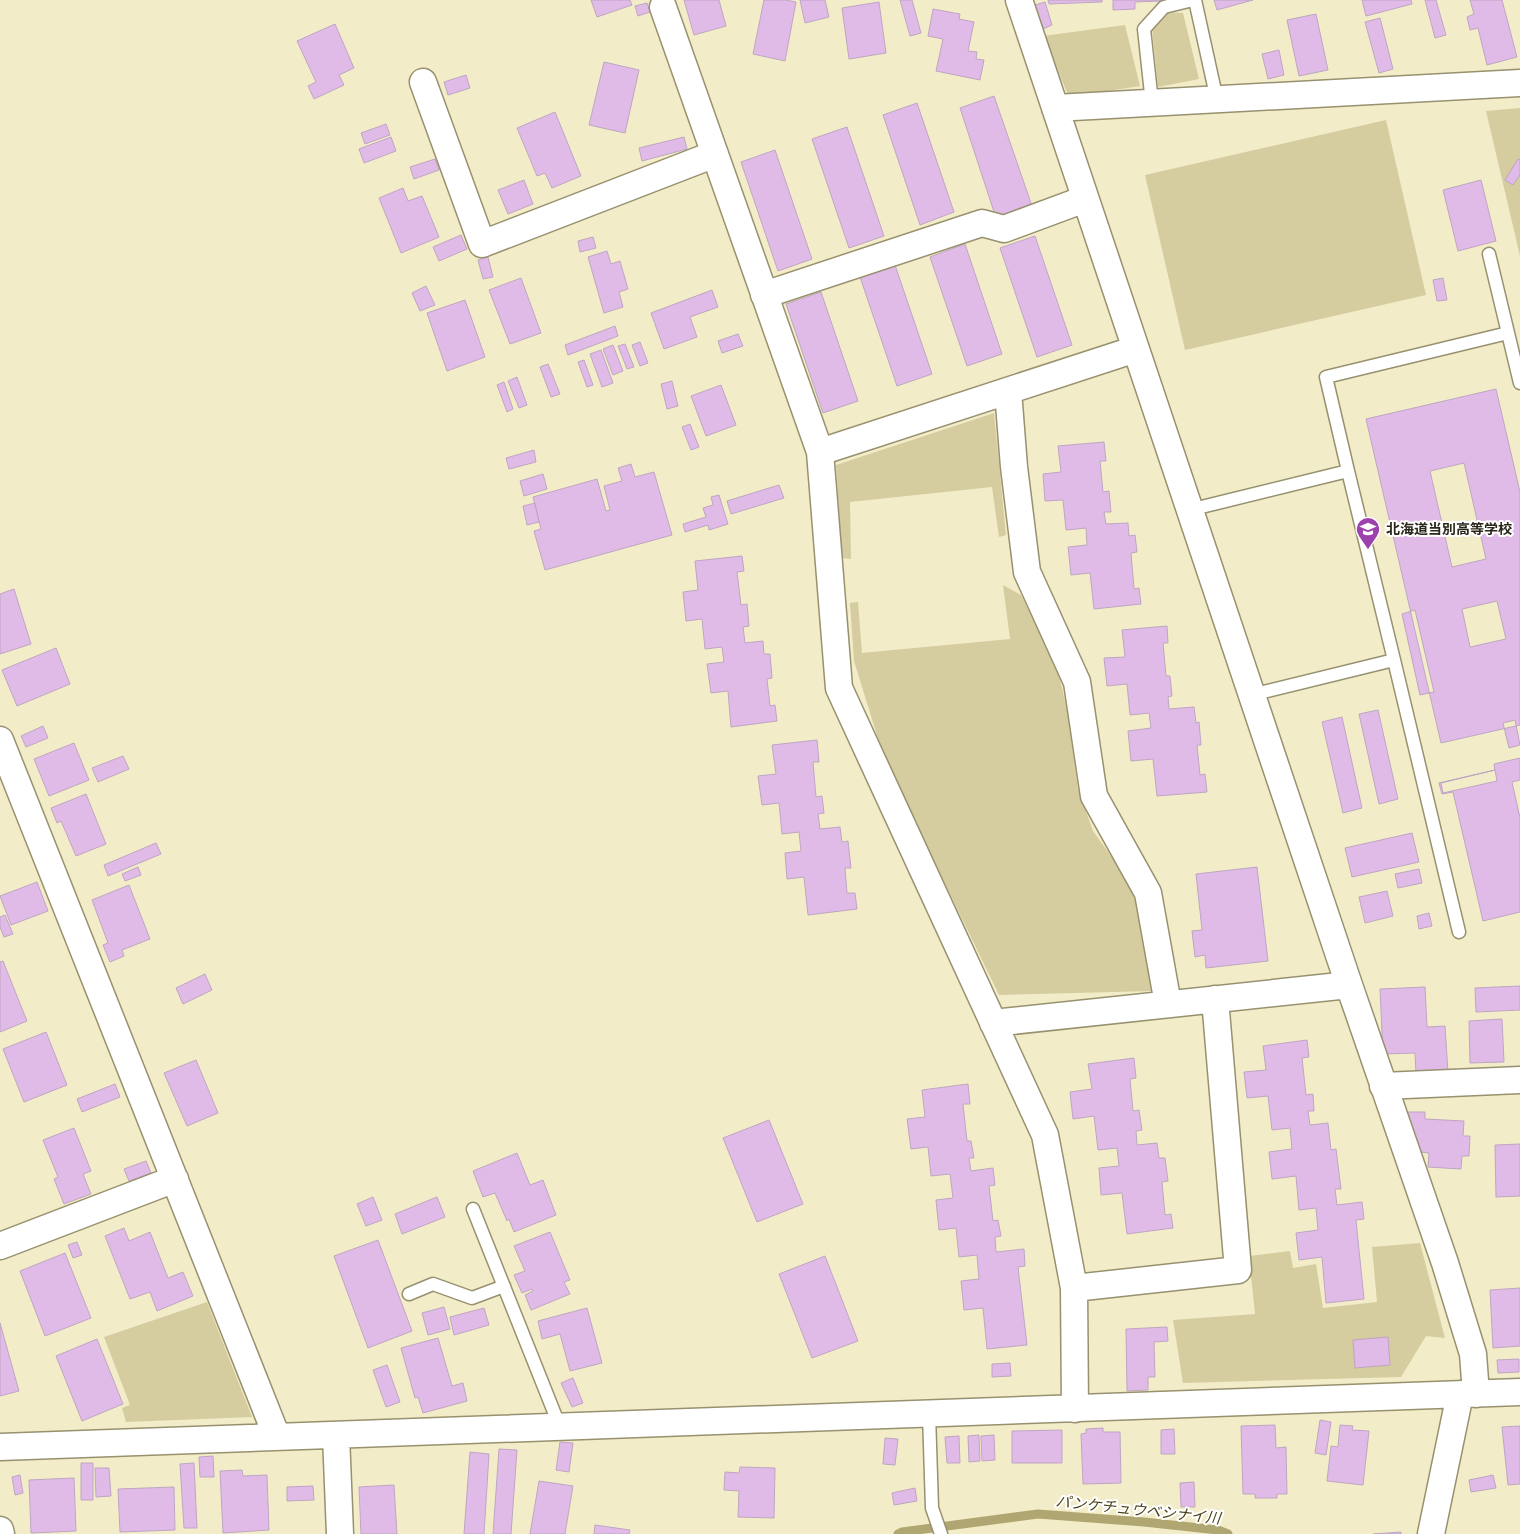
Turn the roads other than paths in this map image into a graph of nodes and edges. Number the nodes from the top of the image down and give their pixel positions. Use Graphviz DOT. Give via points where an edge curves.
graph roads {
  1 [pos="1019,0"];
  2 [pos="1194,0"];
  3 [pos="664,7"];
  4 [pos="423,82"];
  5 [pos="1520,83"];
  6 [pos="1217,100"];
  7 [pos="1152,103"];
  8 [pos="1055,108"];
  9 [pos="715,154"];
  10 [pos="1085,199"];
  11 [pos="1489,254"];
  12 [pos="764,295"];
  13 [pos="1508,333"];
  14 [pos="1136,349"];
  15 [pos="1520,384"];
  16 [pos="1008,390"];
  17 [pos="820,452"];
  18 [pos="1348,471"];
  19 [pos="1189,510"];
  20 [pos="1394,660"];
  21 [pos="1251,694"];
  22 [pos="0,740"];
  23 [pos="1459,932"];
  24 [pos="1349,986"];
  25 [pos="1215,999"];
  26 [pos="1168,1004"];
  27 [pos="993,1023"];
  28 [pos="1520,1080"];
  29 [pos="1383,1086"];
  30 [pos="175,1179"];
  31 [pos="473,1209"];
  32 [pos="0,1246"];
  33 [pos="504,1286"];
  34 [pos="1074,1288"];
  35 [pos="409,1294"];
  36 [pos="1520,1392"];
  37 [pos="1468,1394"];
  38 [pos="1074,1408"];
  39 [pos="929,1414"];
  40 [pos="560,1427"];
  41 [pos="336,1435"];
  42 [pos="277,1437"];
  43 [pos="0,1446"];
  44 [pos="340,1534"];
  45 [pos="941,1534"];
  46 [pos="1431,1534"];
  1 -- 8 [label="street"];
  2 -- 6 [label="lane"];
  2 -- 7 [label="lane" via="1164,7 1144,29"];
  3 -- 9 [label="street"];
  4 -- 9 [label="street" via="482,244"];
  5 -- 6 [label="street"];
  6 -- 7 [label="street"];
  7 -- 8 [label="street"];
  8 -- 10 [label="street"];
  9 -- 12 [label="street"];
  10 -- 12 [label="street" via="1004,229 982,223"];
  10 -- 14 [label="street"];
  11 -- 13 [label="lane"];
  12 -- 17 [label="street"];
  13 -- 15 [label="lane"];
  13 -- 18 [label="lane" via="1326,377"];
  14 -- 16 [label="street"];
  14 -- 19 [label="street"];
  16 -- 17 [label="street"];
  16 -- 26 [label="street" via="1028,572 1078,682 1094,796 1148,893"];
  17 -- 27 [label="street" via="839,688"];
  18 -- 19 [label="lane"];
  18 -- 20 [label="lane"];
  19 -- 21 [label="street"];
  20 -- 21 [label="lane"];
  20 -- 23 [label="lane"];
  21 -- 24 [label="street"];
  22 -- 30 [label="street"];
  24 -- 25 [label="street"];
  24 -- 29 [label="street"];
  25 -- 26 [label="street"];
  25 -- 34 [label="street" via="1238,1270"];
  26 -- 27 [label="street"];
  27 -- 34 [label="street" via="1044,1134"];
  28 -- 29 [label="street"];
  29 -- 37 [label="street" via="1473,1354"];
  30 -- 32 [label="street"];
  30 -- 42 [label="street"];
  31 -- 33 [label="lane"];
  33 -- 35 [label="lane" via="472,1298 433,1284"];
  33 -- 40 [label="lane"];
  34 -- 38 [label="street"];
  36 -- 37 [label="street"];
  37 -- 38 [label="street"];
  37 -- 46 [label="street"];
  38 -- 39 [label="street"];
  39 -- 40 [label="street"];
  39 -- 45 [label="lane" via="932,1508"];
  40 -- 41 [label="street"];
  41 -- 42 [label="street"];
  41 -- 44 [label="street"];
  42 -- 43 [label="street"];
}
